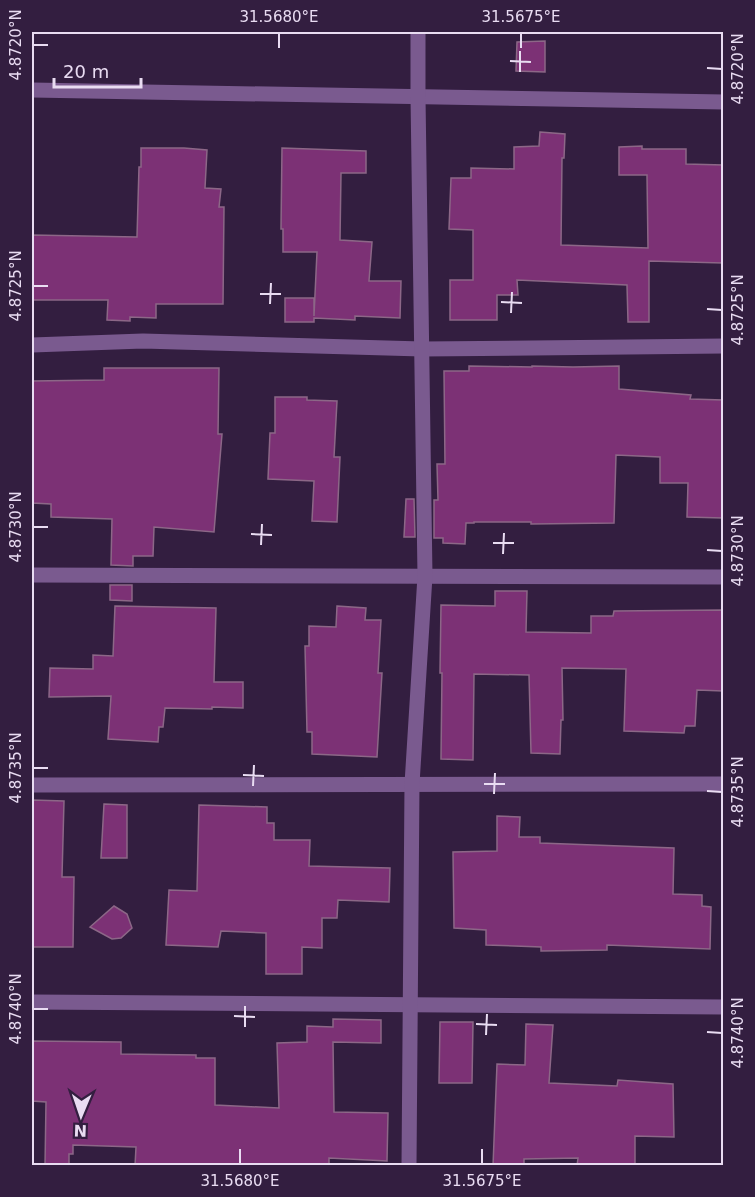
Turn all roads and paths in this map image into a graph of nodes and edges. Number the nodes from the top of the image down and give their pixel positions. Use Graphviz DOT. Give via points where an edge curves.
graph roads {
  1 [pos="418,32"];
  2 [pos="32,90"];
  3 [pos="418,97"];
  4 [pos="723,102"];
  5 [pos="32,345"];
  6 [pos="723,346"];
  7 [pos="422,349"];
  8 [pos="32,575"];
  9 [pos="425,576"];
  10 [pos="723,577"];
  11 [pos="412,784"];
  12 [pos="723,784"];
  13 [pos="32,785"];
  14 [pos="32,1002"];
  15 [pos="411,1005"];
  16 [pos="723,1007"];
  17 [pos="410,1166"];
  1 -- 3 [label="street"];
  2 -- 3 [label="street"];
  3 -- 4 [label="street"];
  3 -- 7 [label="street"];
  5 -- 7 [label="street" via="143,341"];
  6 -- 7 [label="street"];
  7 -- 9 [label="street"];
  8 -- 9 [label="street"];
  9 -- 10 [label="street"];
  9 -- 11 [label="street"];
  11 -- 12 [label="street"];
  11 -- 13 [label="street"];
  11 -- 15 [label="street"];
  14 -- 15 [label="street"];
  15 -- 16 [label="street"];
  15 -- 17 [label="street"];
}
